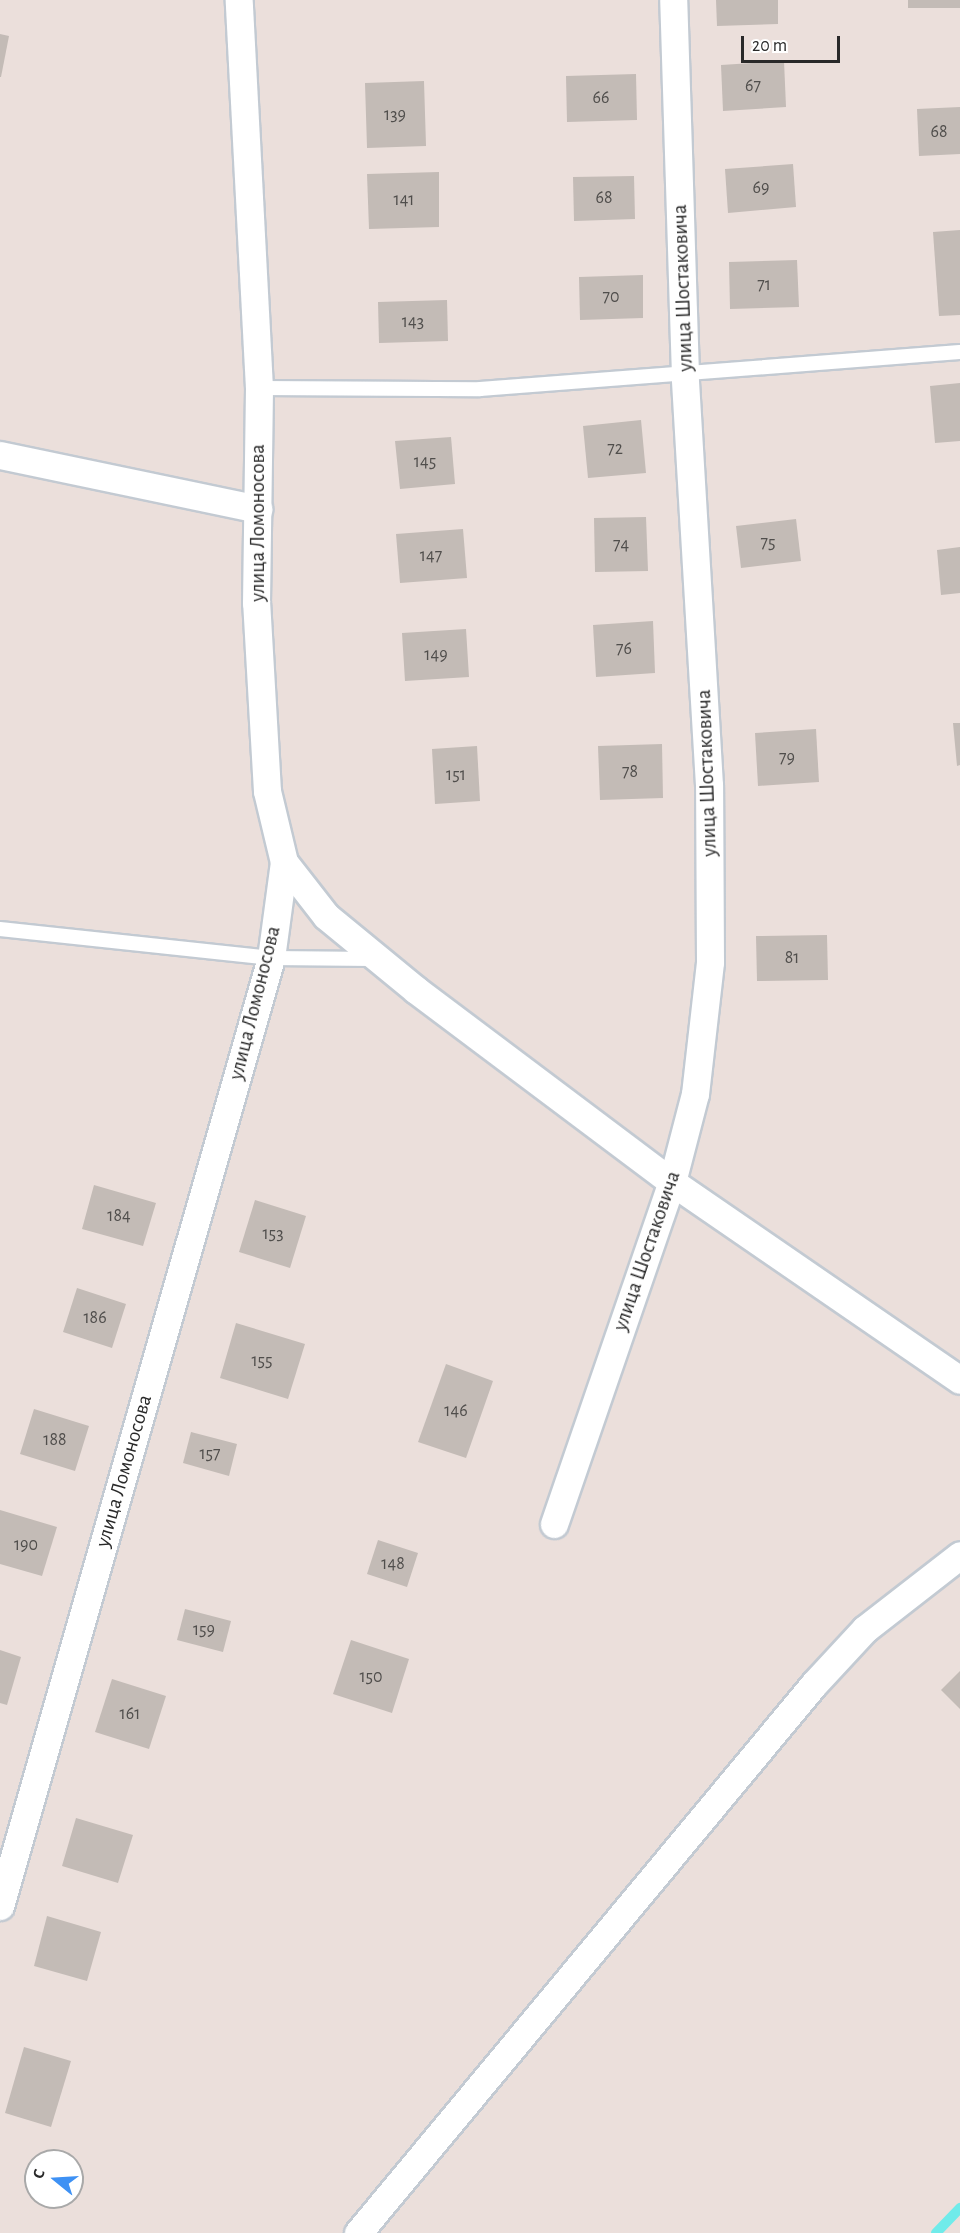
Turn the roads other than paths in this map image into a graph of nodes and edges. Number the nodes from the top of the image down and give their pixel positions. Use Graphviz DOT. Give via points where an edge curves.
graph roads {
  1 [pos="239,0"];
  2 [pos="673,0"];
  3 [pos="960,352"];
  4 [pos="685,375"];
  5 [pos="259,388"];
  6 [pos="0,455"];
  7 [pos="258,508"];
  8 [pos="284,862"];
  9 [pos="0,928"];
  10 [pos="271,958"];
  11 [pos="379,959"];
  12 [pos="672,1182"];
  13 [pos="960,1380"];
  14 [pos="554,1524"];
  15 [pos="960,1555"];
  16 [pos="0,1906"];
  17 [pos="358,2233"];
  1 -- 5 [label="street, улица Ломоносова"];
  2 -- 4 [label="street, улица Шостаковича"];
  3 -- 4 [label="lane"];
  4 -- 5 [label="lane" via="480,389"];
  4 -- 12 [label="street, улица Шостаковича" via="708,773 710,962 695,1094"];
  5 -- 7 [label="street, улица Ломоносова"];
  6 -- 7 [label="street"];
  7 -- 8 [label="street, улица Ломоносова" via="267,791"];
  8 -- 10 [label="street, улица Ломоносова"];
  8 -- 11 [label="street" via="326,916"];
  9 -- 10 [label="lane"];
  10 -- 11 [label="lane"];
  10 -- 16 [label="street, улица Ломоносова"];
  11 -- 12 [label="street"];
  12 -- 13 [label="street"];
  12 -- 14 [label="street, улица Шостаковича"];
  15 -- 17 [label="street" via="865,1629 814,1684"];
}
